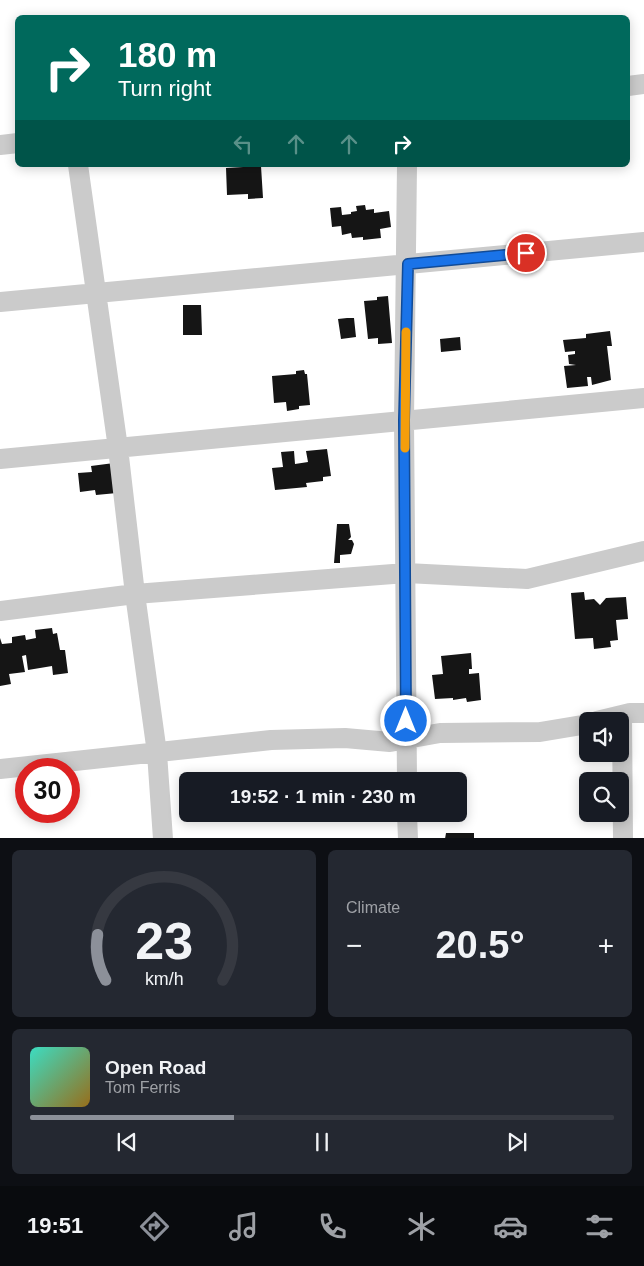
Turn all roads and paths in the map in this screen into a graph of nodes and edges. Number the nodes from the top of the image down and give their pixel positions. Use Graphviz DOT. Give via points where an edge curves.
graph roads {
  1 [pos="644,84"];
  2 [pos="630,86"];
  3 [pos="15,143"];
  4 [pos="0,145"];
  5 [pos="78,167"];
  6 [pos="407,167"];
  7 [pos="644,242"];
  8 [pos="408,264"];
  9 [pos="95,292"];
  10 [pos="0,302"];
  11 [pos="644,398"];
  12 [pos="404,420"];
  13 [pos="118,448"];
  14 [pos="0,459"];
  15 [pos="644,551"];
  16 [pos="406,573"];
  17 [pos="134,594"];
  18 [pos="0,612"];
  19 [pos="644,713"];
  20 [pos="629,714"];
  21 [pos="579,726"];
  22 [pos="406,740"];
  23 [pos="157,752"];
  24 [pos="622,762"];
  25 [pos="0,769"];
  26 [pos="407,772"];
  27 [pos="407,822"];
  28 [pos="162,838"];
  29 [pos="408,838"];
  30 [pos="623,838"];
  1 -- 2 [label="street"];
  3 -- 4 [label="street"];
  5 -- 9 [label="street"];
  6 -- 8 [label="street"];
  7 -- 8 [label="street"];
  8 -- 9 [label="street"];
  8 -- 12 [label="street"];
  9 -- 10 [label="street"];
  9 -- 13 [label="street"];
  11 -- 12 [label="street"];
  12 -- 13 [label="street"];
  12 -- 16 [label="street"];
  13 -- 14 [label="street"];
  13 -- 17 [label="street"];
  15 -- 16 [label="street" via="527,579"];
  16 -- 17 [label="street"];
  16 -- 22 [label="street"];
  17 -- 18 [label="street"];
  17 -- 23 [label="street"];
  19 -- 20 [label="street"];
  21 -- 22 [label="street" via="540,732 440,733"];
  22 -- 23 [label="street" via="271,740"];
  22 -- 26 [label="street"];
  23 -- 25 [label="street"];
  23 -- 28 [label="street"];
  24 -- 30 [label="street"];
  27 -- 29 [label="street"];
}
